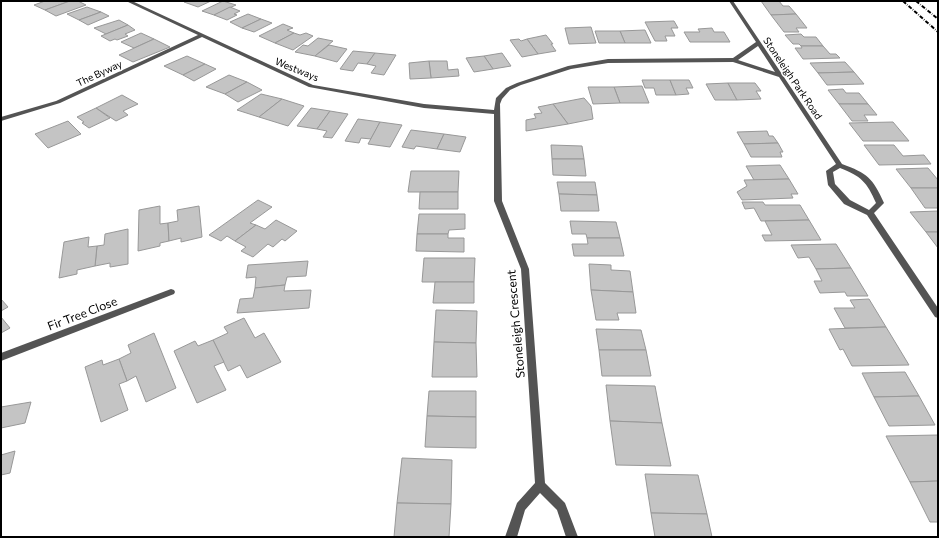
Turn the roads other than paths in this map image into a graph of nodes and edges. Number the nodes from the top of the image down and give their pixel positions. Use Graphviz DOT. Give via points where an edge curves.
graph roads {
  1 [pos="128,1"];
  2 [pos="731,1"];
  3 [pos="201,36"];
  4 [pos="758,43"];
  5 [pos="734,60"];
  6 [pos="781,76"];
  7 [pos="496,112"];
  8 [pos="1,119"];
  9 [pos="840,165"];
  10 [pos="870,213"];
  11 [pos="171,292"];
  12 [pos="938,315"];
  13 [pos="1,358"];
  14 [pos="540,485"];
  15 [pos="511,537"];
  16 [pos="572,537"];
  1 -- 3 [label="street, Westways"];
  2 -- 4 [label="street, Stoneleigh Park Road"];
  3 -- 7 [label="street, Westways" via="311,86 424,106"];
  3 -- 8 [label="street, The Byway" via="58,102"];
  4 -- 5 [label="street"];
  4 -- 6 [label="street, Stoneleigh Park Road"];
  5 -- 6 [label="street, Stoneleigh Crescent"];
  5 -- 7 [label="street, Stoneleigh Crescent" via="590,63 508,89 499,98"];
  6 -- 9 [label="street, Stoneleigh Park Road"];
  7 -- 14 [label="street, Stoneleigh Crescent" via="498,201 526,269"];
  9 -- 10 [label="street" via="861,173 873,186 880,203"];
  9 -- 10 [label="street" via="828,171 832,185 847,202"];
  10 -- 12 [label="street"];
  11 -- 13 [label="street, Fir Tree Close"];
  14 -- 15 [label="street" via="521,507"];
  14 -- 16 [label="street" via="561,507"];
}
